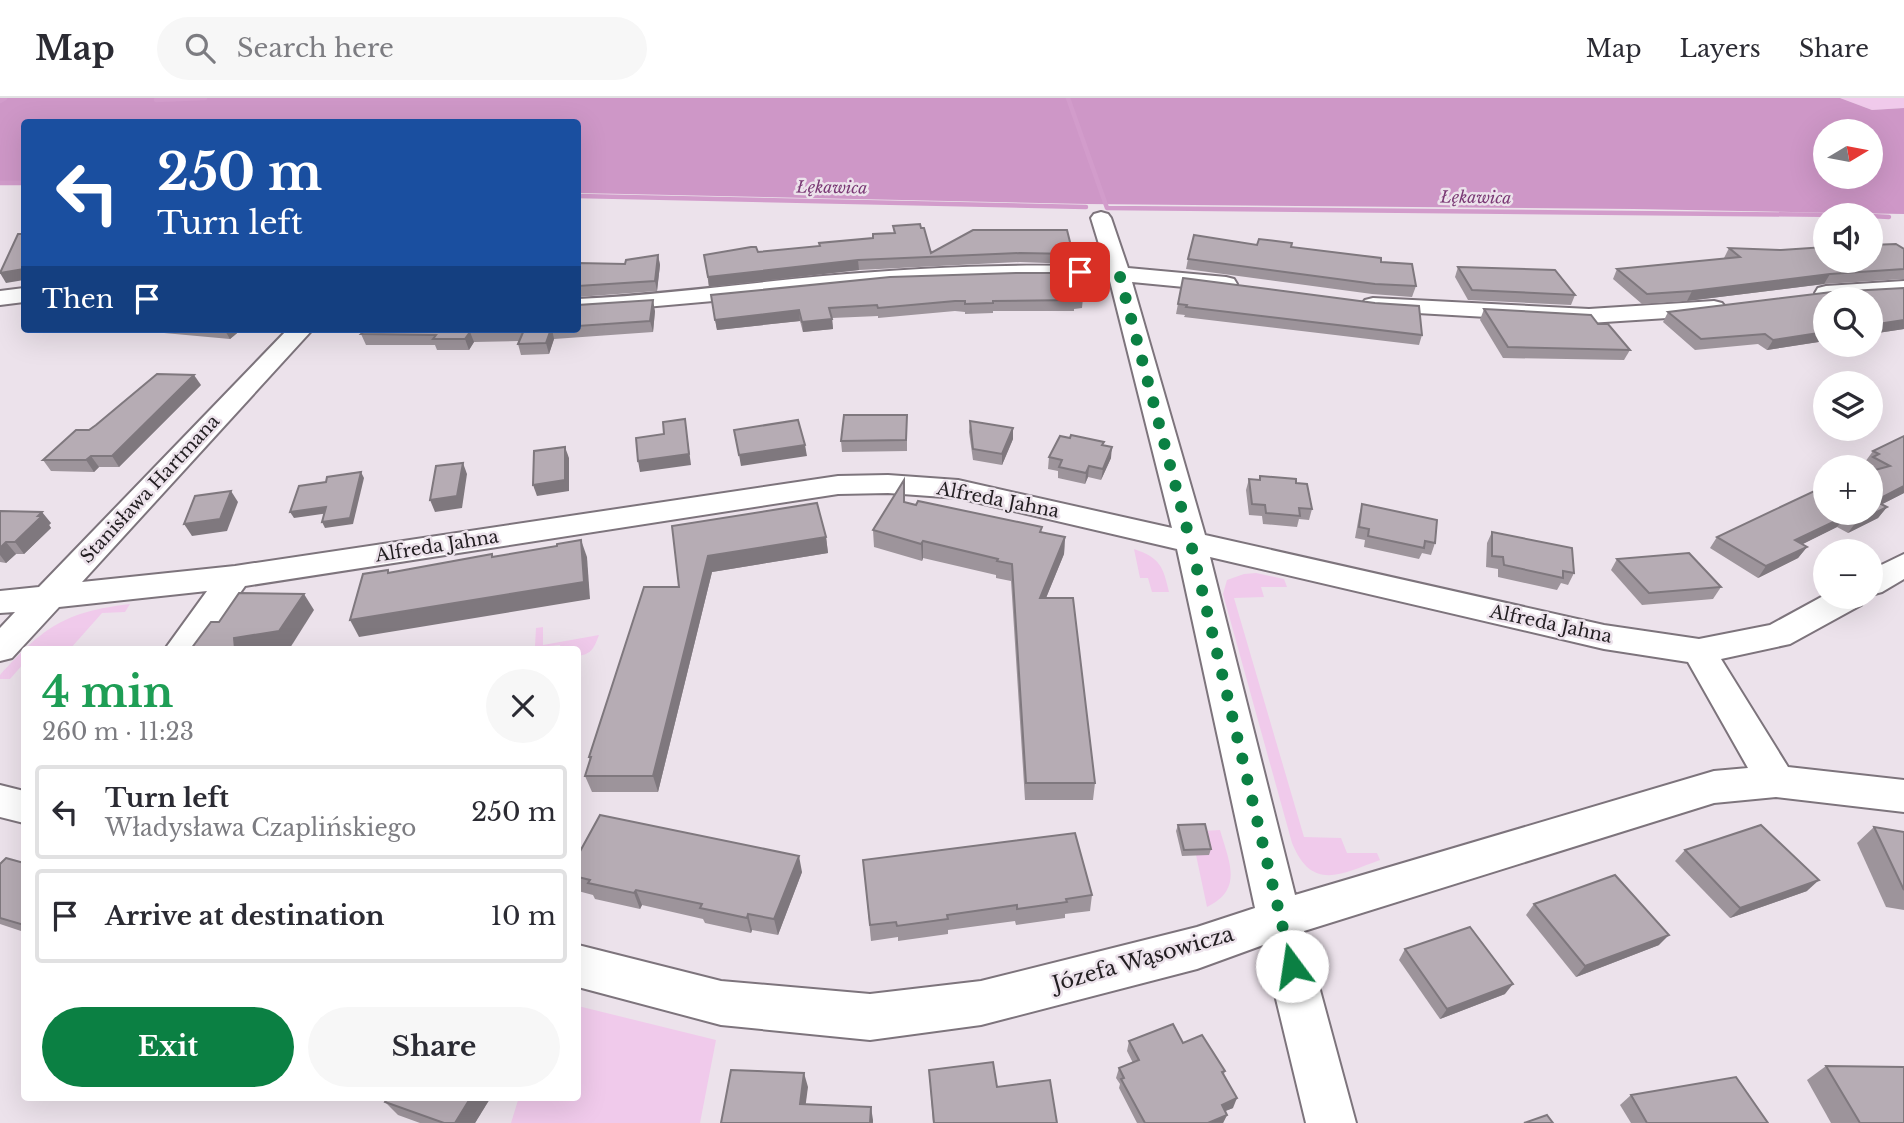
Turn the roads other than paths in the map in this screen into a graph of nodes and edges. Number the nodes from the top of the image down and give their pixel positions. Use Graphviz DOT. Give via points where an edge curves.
graph roads {
  1 [pos="1101,218"];
  2 [pos="1119,273"];
  3 [pos="1249,287"];
  4 [pos="1904,288"];
  5 [pos="21,295"];
  6 [pos="1798,297"];
  7 [pos="0,298"];
  8 [pos="1345,301"];
  9 [pos="581,306"];
  10 [pos="1735,306"];
  11 [pos="297,333"];
  12 [pos="1191,544"];
  13 [pos="1904,565"];
  14 [pos="234,577"];
  15 [pos="1883,577"];
  16 [pos="45,599"];
  17 [pos="0,602"];
  18 [pos="1827,609"];
  19 [pos="183,646"];
  20 [pos="0,649"];
  21 [pos="1699,651"];
  22 [pos="1776,781"];
  23 [pos="1904,796"];
  24 [pos="0,801"];
  25 [pos="21,806"];
  26 [pos="1280,919"];
  27 [pos="581,967"];
  28 [pos="1331,1123"];
  1 -- 2 [label="street"];
  2 -- 3 [label="street"];
  2 -- 9 [label="street" via="1020,272 859,280"];
  2 -- 12 [label="street"];
  4 -- 6 [label="street"];
  5 -- 7 [label="street"];
  8 -- 10 [label="street" via="1589,316"];
  11 -- 16 [label="street, Stanisława Hartmana"];
  12 -- 14 [label="street, Alfreda Jahna" via="958,489 838,485"];
  12 -- 21 [label="street, Alfreda Jahna" via="1604,637"];
  12 -- 26 [label="street"];
  13 -- 15 [label="street"];
  14 -- 16 [label="street, Alfreda Jahna"];
  14 -- 19 [label="street"];
  16 -- 17 [label="street, Alfreda Jahna"];
  16 -- 20 [label="street, Stanisława Hartmana"];
  18 -- 21 [label="street, Alfreda Jahna" via="1778,635"];
  21 -- 22 [label="street"];
  22 -- 23 [label="street, Józefa Wąsowicza"];
  22 -- 26 [label="street, Józefa Wąsowicza" via="1714,787"];
  24 -- 25 [label="street"];
  26 -- 27 [label="street, Józefa Wąsowicza" via="1196,948 981,1003 870,1017 721,1003"];
  26 -- 28 [label="street"];
}
